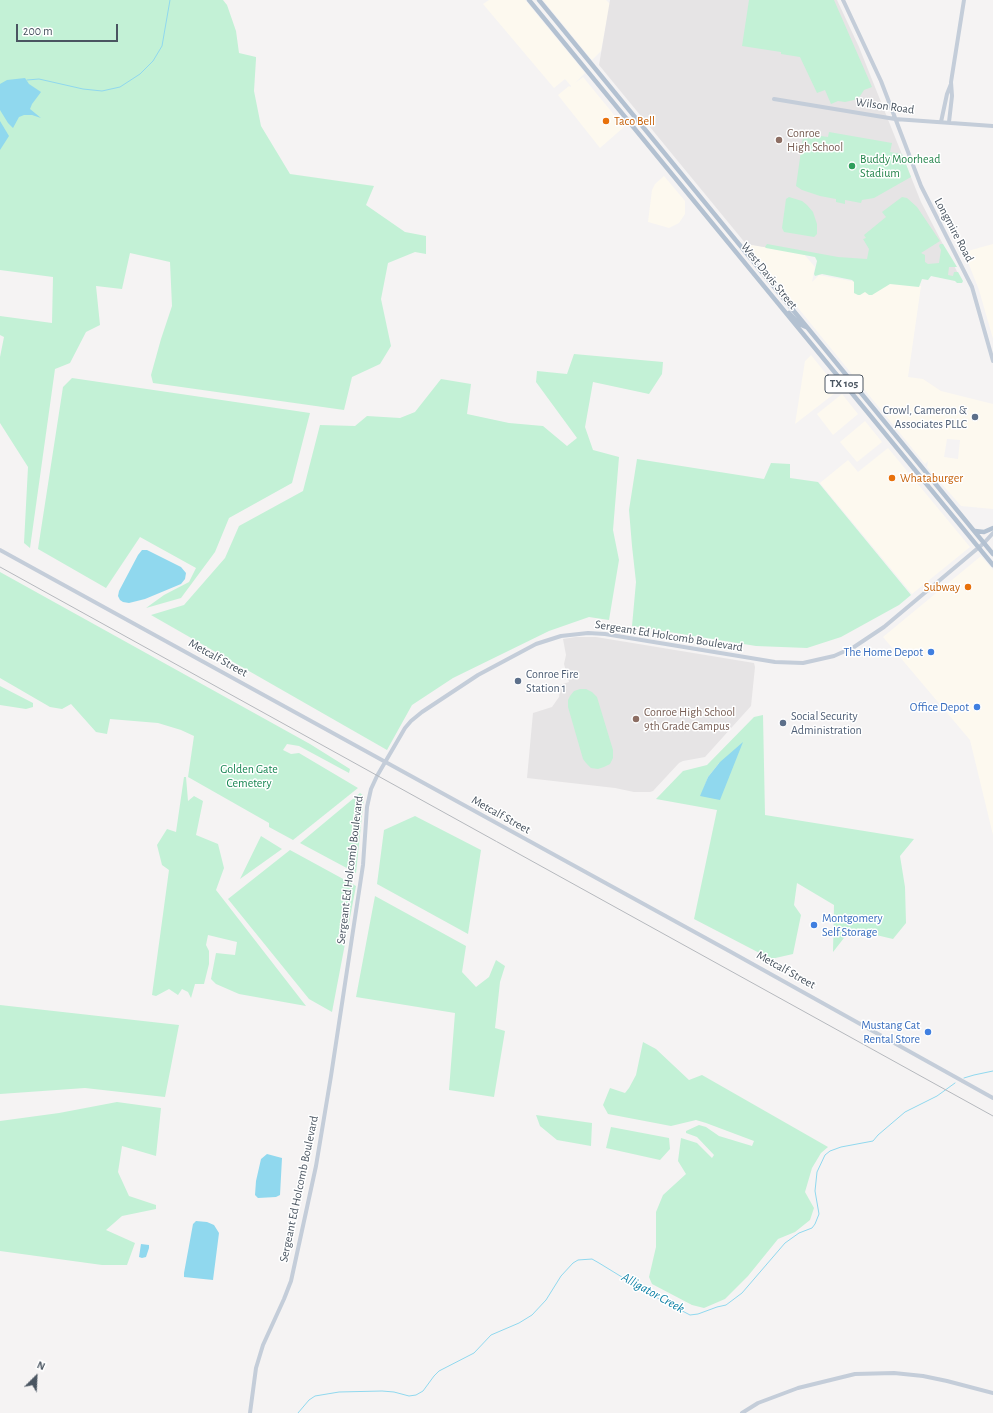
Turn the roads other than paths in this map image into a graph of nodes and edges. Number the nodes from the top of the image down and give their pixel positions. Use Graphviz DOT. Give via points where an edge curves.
graph roads {
  1 [pos="529,0"];
  2 [pos="538,0"];
  3 [pos="843,0"];
  4 [pos="964,0"];
  5 [pos="542,16"];
  6 [pos="578,48"];
  7 [pos="951,82"];
  8 [pos="774,99"];
  9 [pos="895,119"];
  10 [pos="941,122"];
  11 [pos="950,122"];
  12 [pos="993,126"];
  13 [pos="653,151"];
  14 [pos="682,174"];
  15 [pos="747,265"];
  16 [pos="772,285"];
  17 [pos="779,304"];
  18 [pos="806,327"];
  19 [pos="800,330"];
  20 [pos="827,352"];
  21 [pos="993,361"];
  22 [pos="867,412"];
  23 [pos="898,438"];
  24 [pos="993,528"];
  25 [pos="975,532"];
  26 [pos="993,533"];
  27 [pos="984,543"];
  28 [pos="979,547"];
  29 [pos="0,550"];
  30 [pos="993,554"];
  31 [pos="993,564"];
  32 [pos="385,763"];
  33 [pos="993,1098"];
  34 [pos="993,1393"];
  35 [pos="250,1413"];
  36 [pos="742,1413"];
  1 -- 5 [label="main road, West Davis Street / TX 105"];
  2 -- 6 [label="main road, West Davis Street / TX 105"];
  3 -- 9 [label="street, Longmire Road"];
  4 -- 7 [label="street"];
  5 -- 6 [label="main road" via="549,17 572,45"];
  5 -- 13 [label="main road, West Davis Street / TX 105"];
  6 -- 14 [label="main road, West Davis Street / TX 105"];
  7 -- 10 [label="street"];
  7 -- 11 [label="street"];
  8 -- 9 [label="street, Wilson Road"];
  9 -- 10 [label="street, Wilson Road"];
  9 -- 21 [label="street, Longmire Road" via="921,186 972,287"];
  10 -- 11 [label="street, Wilson Road"];
  11 -- 12 [label="street, Wilson Road"];
  13 -- 14 [label="main road" via="658,151 677,172"];
  13 -- 15 [label="main road, West Davis Street / TX 105"];
  14 -- 16 [label="main road, West Davis Street / TX 105"];
  15 -- 16 [label="main road" via="752,265 768,284"];
  15 -- 17 [label="main road, West Davis Street / TX 105"];
  16 -- 18 [label="main road, West Davis Street / TX 105"];
  17 -- 18 [label="main road" via="799,324"];
  17 -- 19 [label="main road, West Davis Street / TX 105"];
  18 -- 20 [label="main road, West Davis Street / TX 105"];
  19 -- 20 [label="main road" via="807,332"];
  19 -- 22 [label="main road, West Davis Street / TX 105"];
  20 -- 23 [label="main road, West Davis Street / TX 105"];
  22 -- 23 [label="main road" via="873,413 890,433"];
  22 -- 28 [label="main road, West Davis Street / TX 105"];
  23 -- 25 [label="main road, West Davis Street / TX 105"];
  24 -- 25 [label="main road"];
  25 -- 27 [label="main road, West Davis Street / TX 105"];
  26 -- 27 [label="street"];
  27 -- 28 [label="street"];
  27 -- 30 [label="main road, West Davis Street / TX 105"];
  28 -- 31 [label="main road, West Davis Street / TX 105"];
  28 -- 32 [label="street, Sergeant Ed Holcomb Boulevard" via="873,635 854,648 814,661 774,662 605,634 576,634 547,640 478,675 422,712 405,728"];
  29 -- 32 [label="street, Metcalf Street"];
  32 -- 33 [label="street, Metcalf Street" via="725,948"];
  32 -- 35 [label="street, Sergeant Ed Holcomb Boulevard" via="371,789 367,807 363,865 316,1166 291,1281 263,1345 256,1368"];
  34 -- 36 [label="street" via="923,1376 894,1373 855,1374 768,1398"];
}
